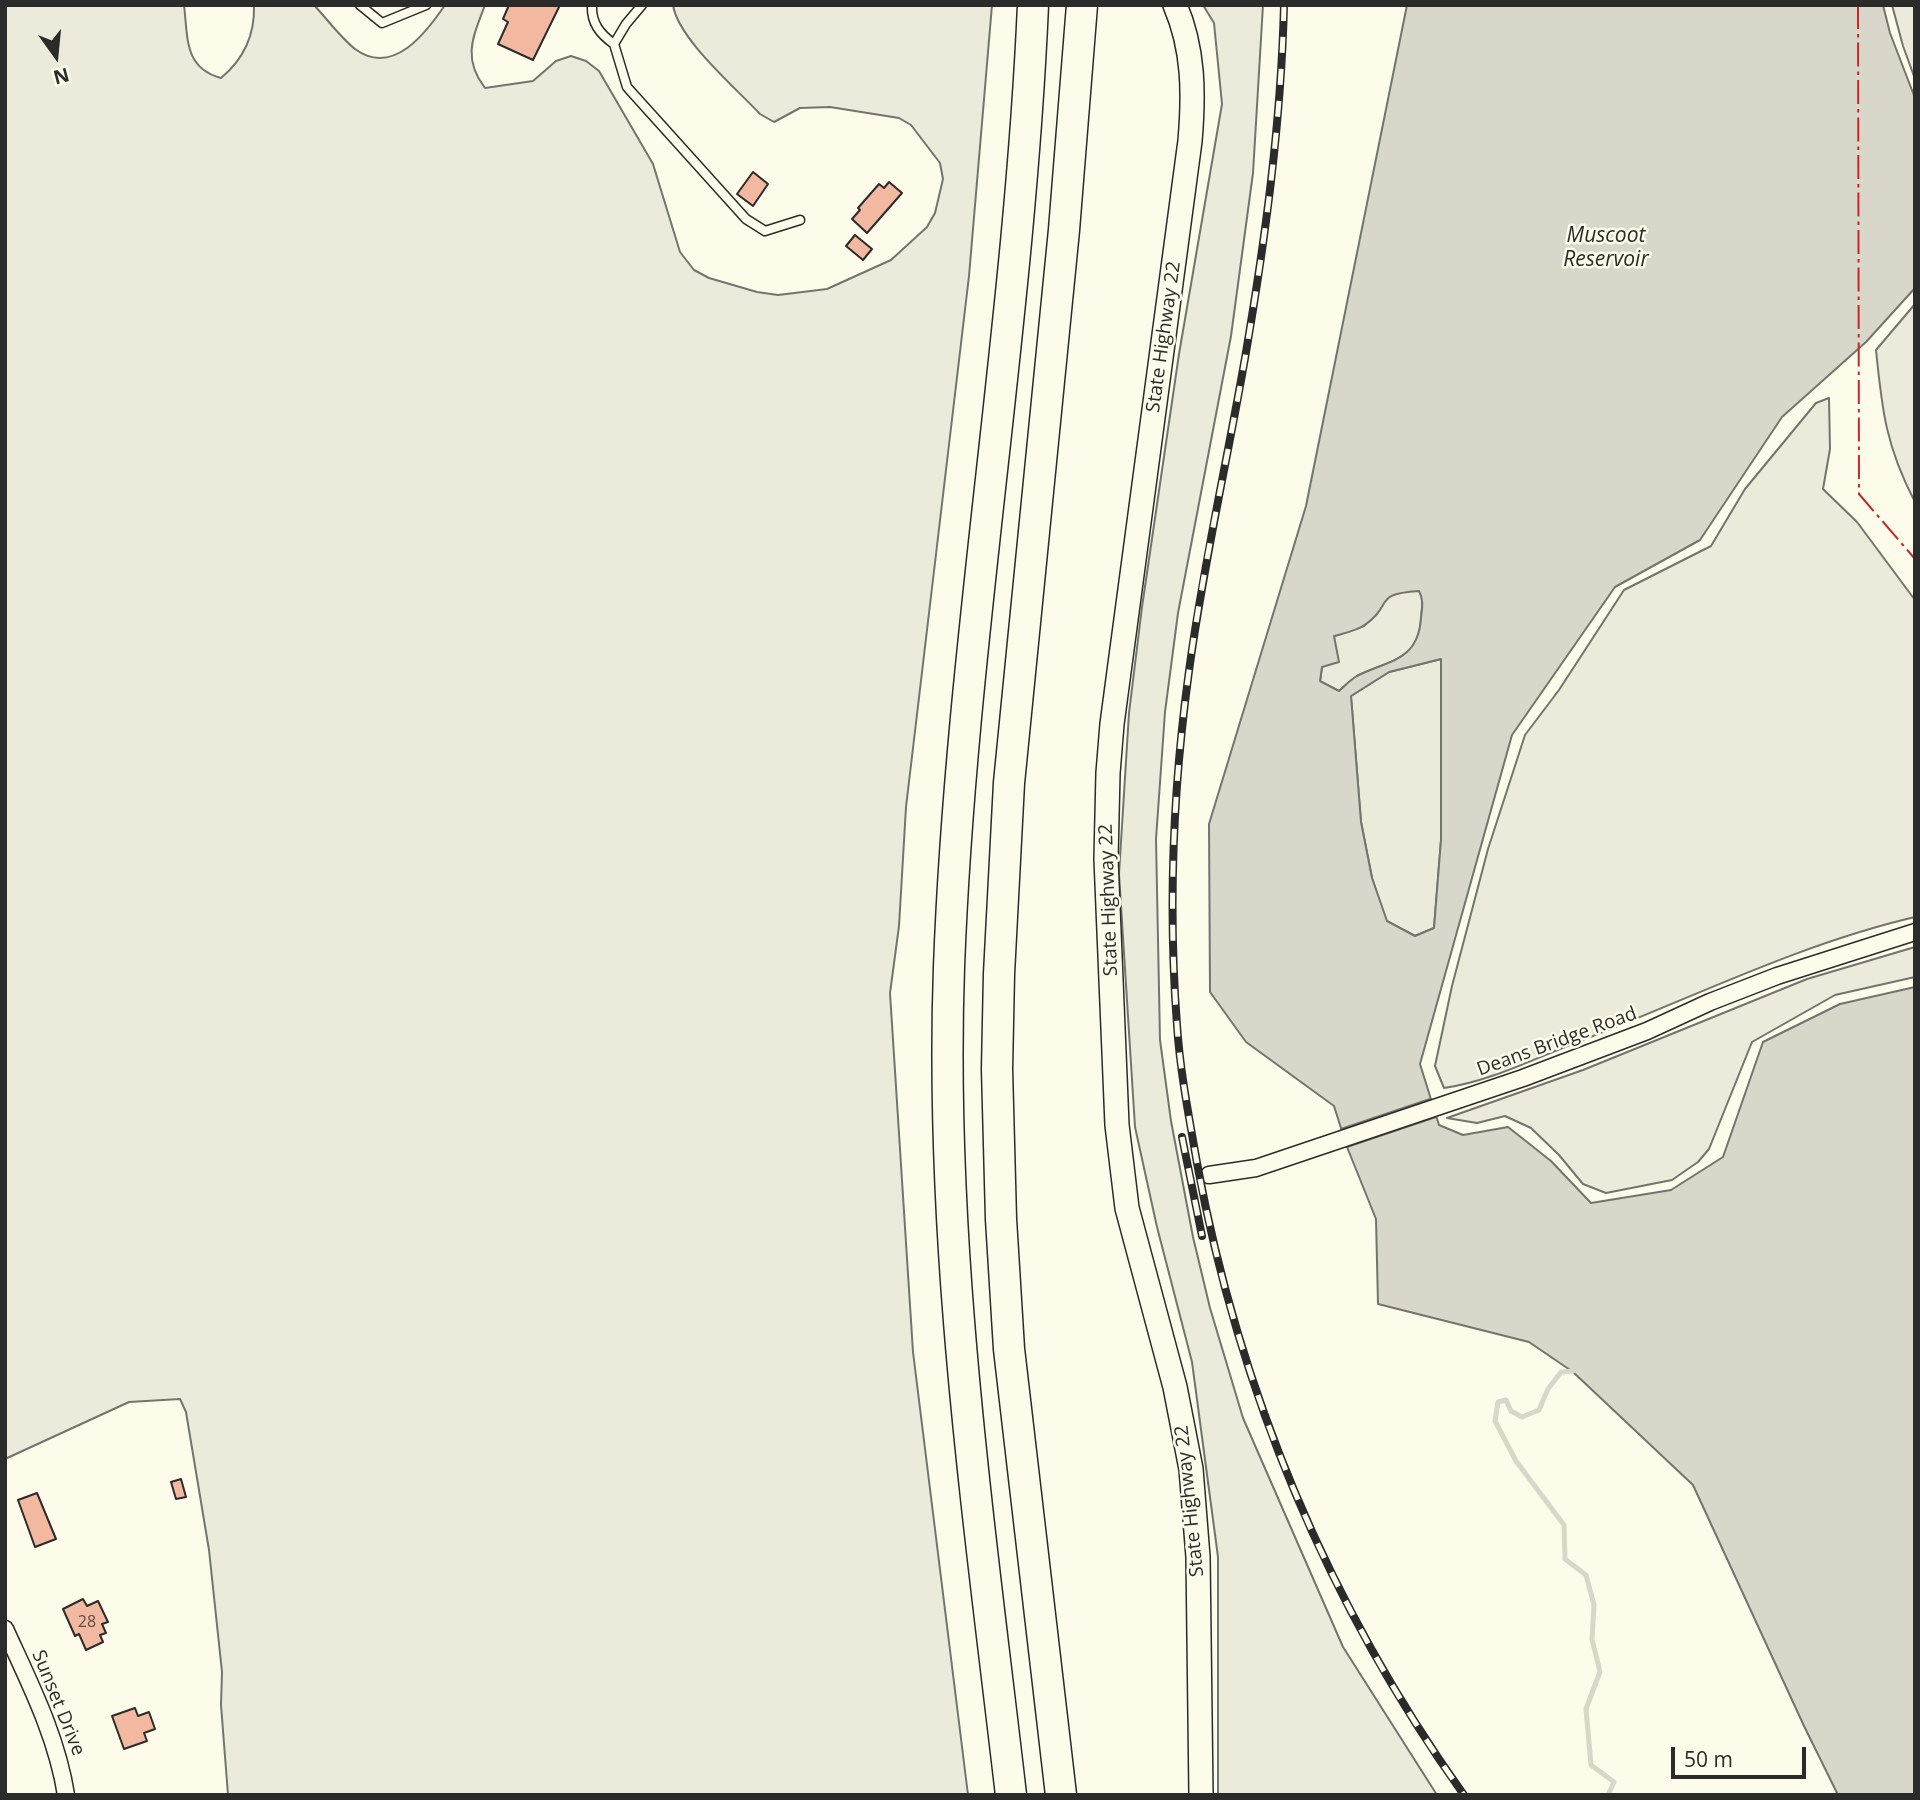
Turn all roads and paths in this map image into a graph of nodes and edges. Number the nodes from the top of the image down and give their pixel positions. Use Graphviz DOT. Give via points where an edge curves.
graph roads {
  1 [pos="360,5"];
  2 [pos="426,5"];
  3 [pos="592,5"];
  4 [pos="642,5"];
  5 [pos="1034,5"];
  6 [pos="1082,5"];
  7 [pos="1175,5"];
  8 [pos="614,44"];
  9 [pos="800,219"];
  10 [pos="1915,932"];
  11 [pos="1209,1175"];
  12 [pos="5,1629"];
  13 [pos="66,1795"];
  14 [pos="1011,1795"];
  15 [pos="1061,1795"];
  16 [pos="1201,1795"];
  1 -- 2 [label="lane" via="382,23"];
  3 -- 8 [label="lane" via="591,15 601,34"];
  4 -- 8 [label="lane"];
  5 -- 14 [label="highway" via="1017,225 960,777 947,1068 961,1353"];
  6 -- 15 [label="highway" via="1009,783 998,1069 1009,1349"];
  7 -- 16 [label="main road, State Highway 22" via="1191,68 1190,141 1112,724 1106,859 1121,1168 1137,1249 1175,1387 1195,1508"];
  8 -- 9 [label="lane" via="626,87 746,219 765,231"];
  10 -- 11 [label="street, Deans Bridge Road" via="1777,976 1587,1055 1434,1108 1256,1168"];
  12 -- 13 [label="street, Sunset Drive" via="45,1718"];
}
